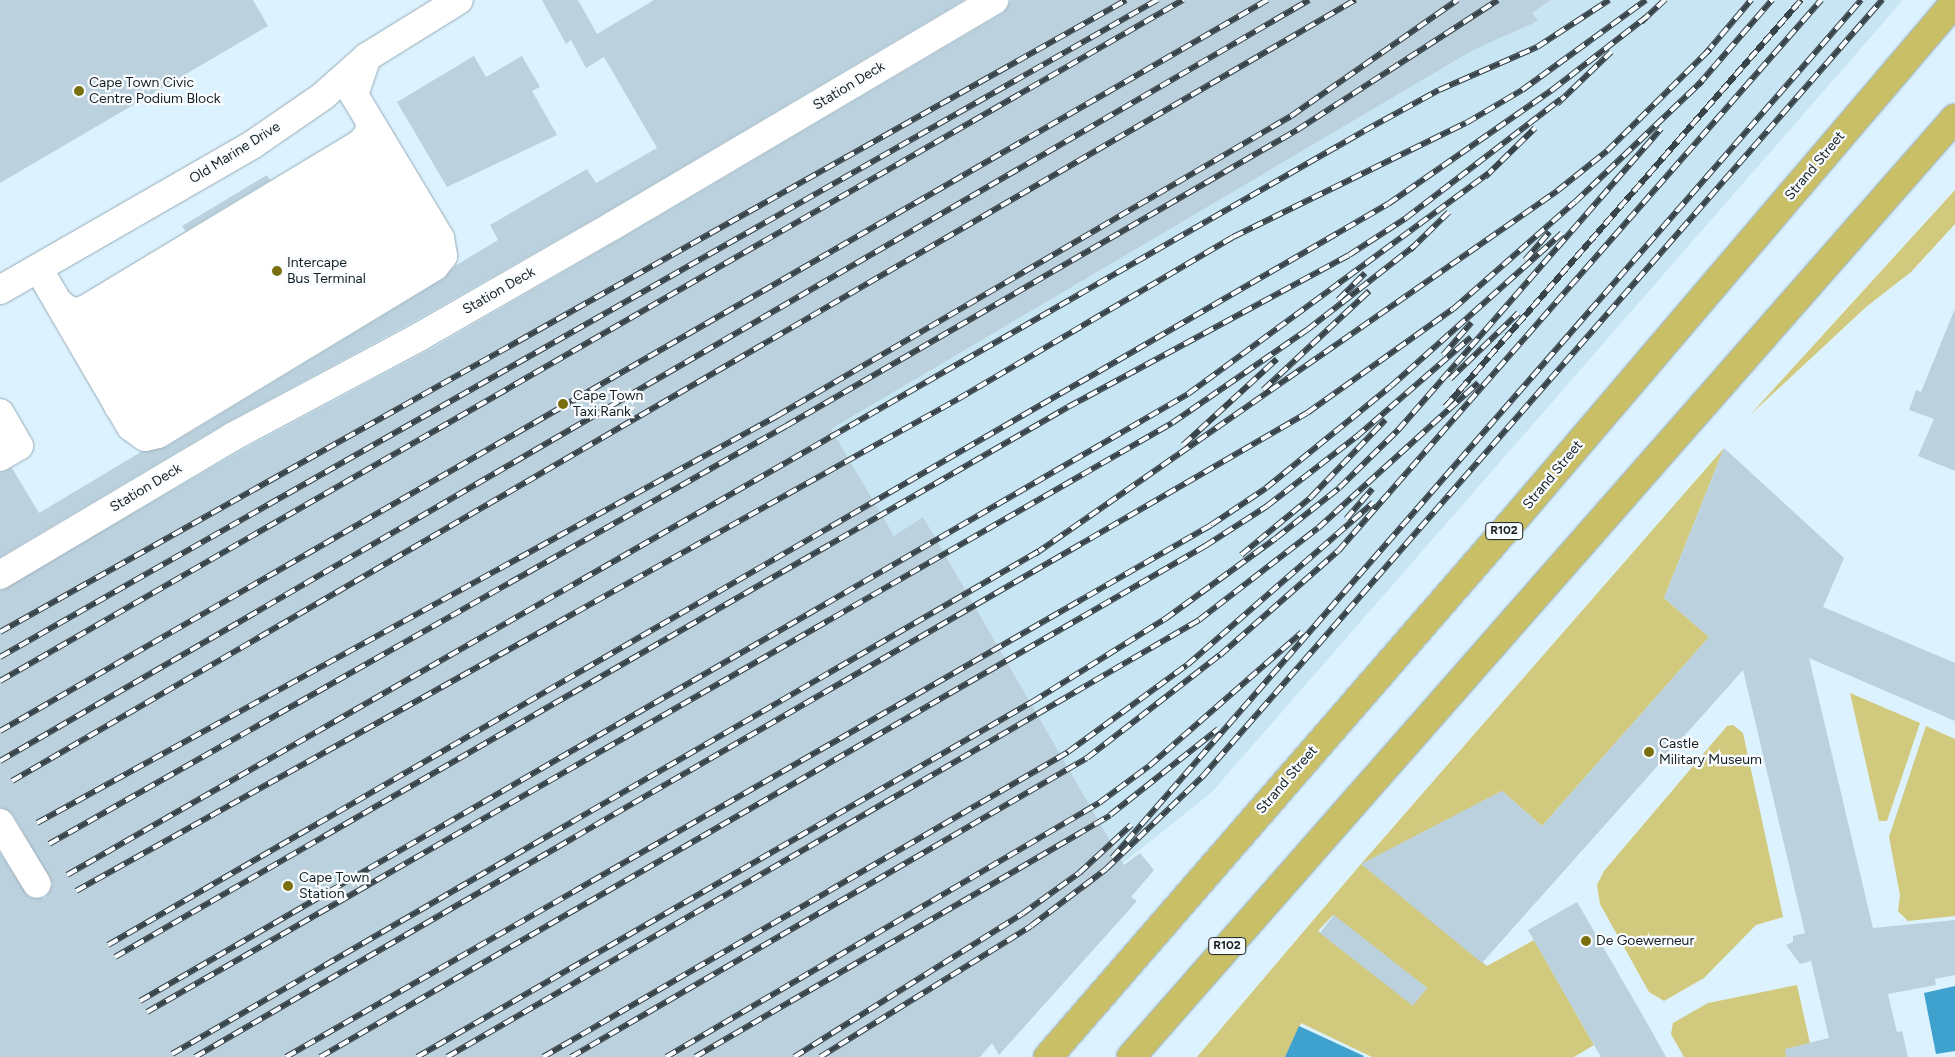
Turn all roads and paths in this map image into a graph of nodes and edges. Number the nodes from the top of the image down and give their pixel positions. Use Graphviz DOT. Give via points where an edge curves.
graph roads {
  1 [pos="459,0"];
  2 [pos="995,0"];
  3 [pos="1955,2"];
  4 [pos="366,57"];
  5 [pos="1955,118"];
  6 [pos="398,169"];
  7 [pos="38,268"];
  8 [pos="0,290"];
  9 [pos="59,303"];
  10 [pos="96,366"];
  11 [pos="0,413"];
  12 [pos="0,457"];
  13 [pos="0,575"];
  14 [pos="0,823"];
  15 [pos="36,884"];
  16 [pos="1048,1057"];
  17 [pos="1131,1057"];
  1 -- 4 [label="street, Old Marine Drive"];
  2 -- 13 [label="street, Station Deck" via="614,225 421,336 232,437"];
  3 -- 16 [label="main road, Strand Street / R102" via="1519,514"];
  4 -- 6 [label="street" via="354,95"];
  4 -- 7 [label="street, Old Marine Drive" via="323,96 252,145"];
  5 -- 17 [label="main road, R102"];
  6 -- 9 [label="street" via="369,133 361,143 86,309 73,313"];
  6 -- 10 [label="street" via="387,186 111,354 99,357"];
  6 -- 10 [label="street" via="419,209 410,225 134,392 121,396"];
  6 -- 10 [label="street" via="444,250 435,266 158,434 140,435"];
  7 -- 8 [label="street, Old Marine Drive"];
  7 -- 9 [label="street"];
  9 -- 10 [label="street"];
  11 -- 12 [label="street" via="19,446"];
  14 -- 15 [label="street"];
}
